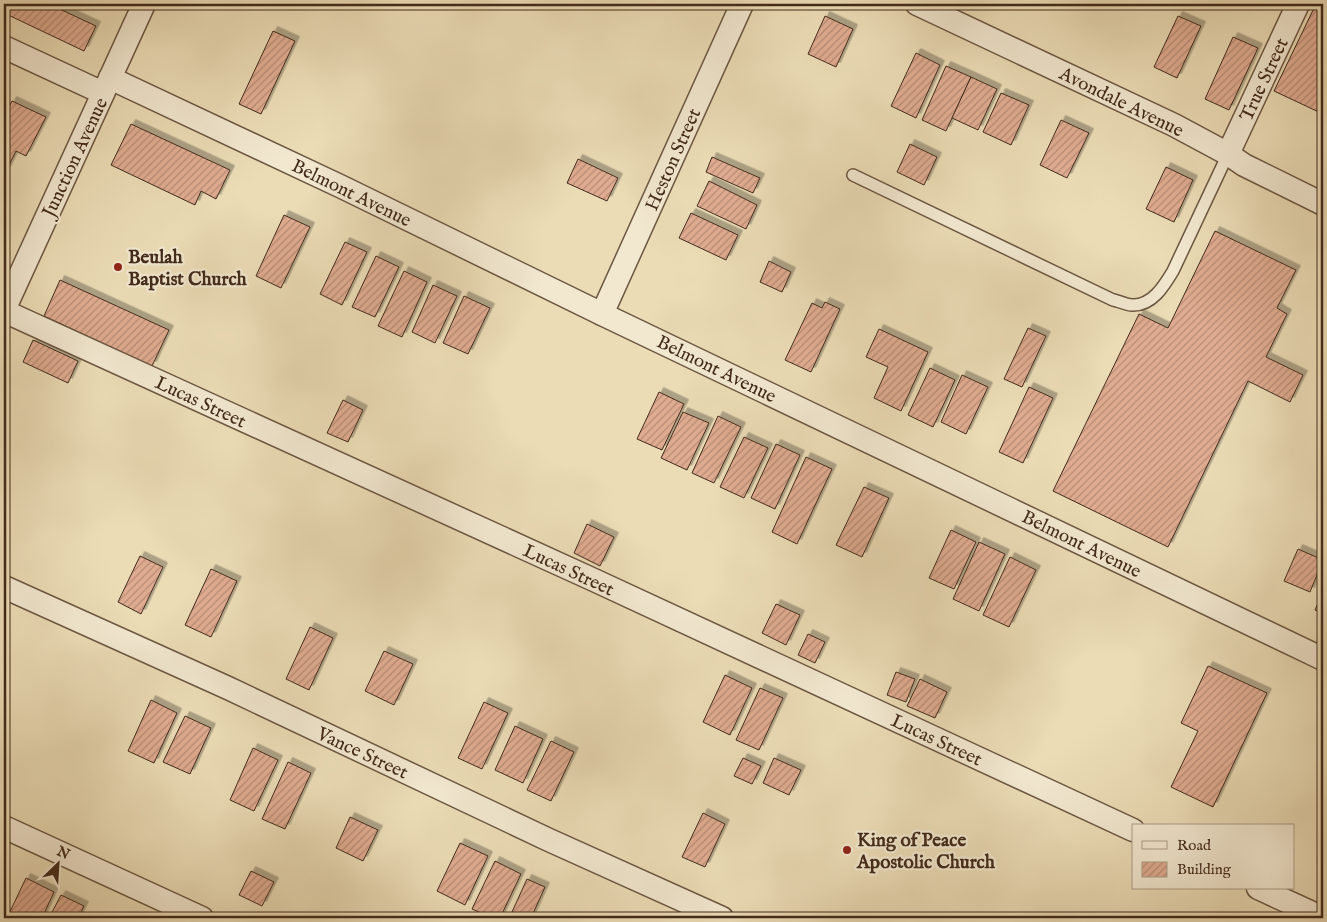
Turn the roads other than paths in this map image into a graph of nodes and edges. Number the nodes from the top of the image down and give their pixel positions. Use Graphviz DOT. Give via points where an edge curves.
graph roads {
  1 [pos="144,4"];
  2 [pos="742,4"];
  3 [pos="1298,4"];
  4 [pos="923,5"];
  5 [pos="4,47"];
  6 [pos="107,85"];
  7 [pos="1228,154"];
  8 [pos="853,176"];
  9 [pos="1323,204"];
  10 [pos="4,310"];
  11 [pos="602,314"];
  12 [pos="4,587"];
  13 [pos="1323,659"];
  14 [pos="4,827"];
  15 [pos="1132,830"];
  16 [pos="1262,890"];
  17 [pos="202,918"];
  18 [pos="722,918"];
  19 [pos="1323,918"];
  1 -- 6 [label="street, Junction Avenue"];
  2 -- 11 [label="street, Heston Street"];
  3 -- 7 [label="street, True Street"];
  4 -- 7 [label="street, Avondale Avenue"];
  5 -- 6 [label="street, Belmont Avenue"];
  6 -- 10 [label="street, Junction Avenue"];
  6 -- 11 [label="street, Belmont Avenue" via="342,187"];
  7 -- 8 [label="lane" via="1162,289 1147,302 1132,305 1113,300"];
  7 -- 9 [label="street, Avondale Avenue"];
  10 -- 15 [label="street, Lucas Street"];
  11 -- 13 [label="street, Belmont Avenue"];
  12 -- 18 [label="street, Vance Street"];
  14 -- 17 [label="street"];
  16 -- 19 [label="street"];
}
